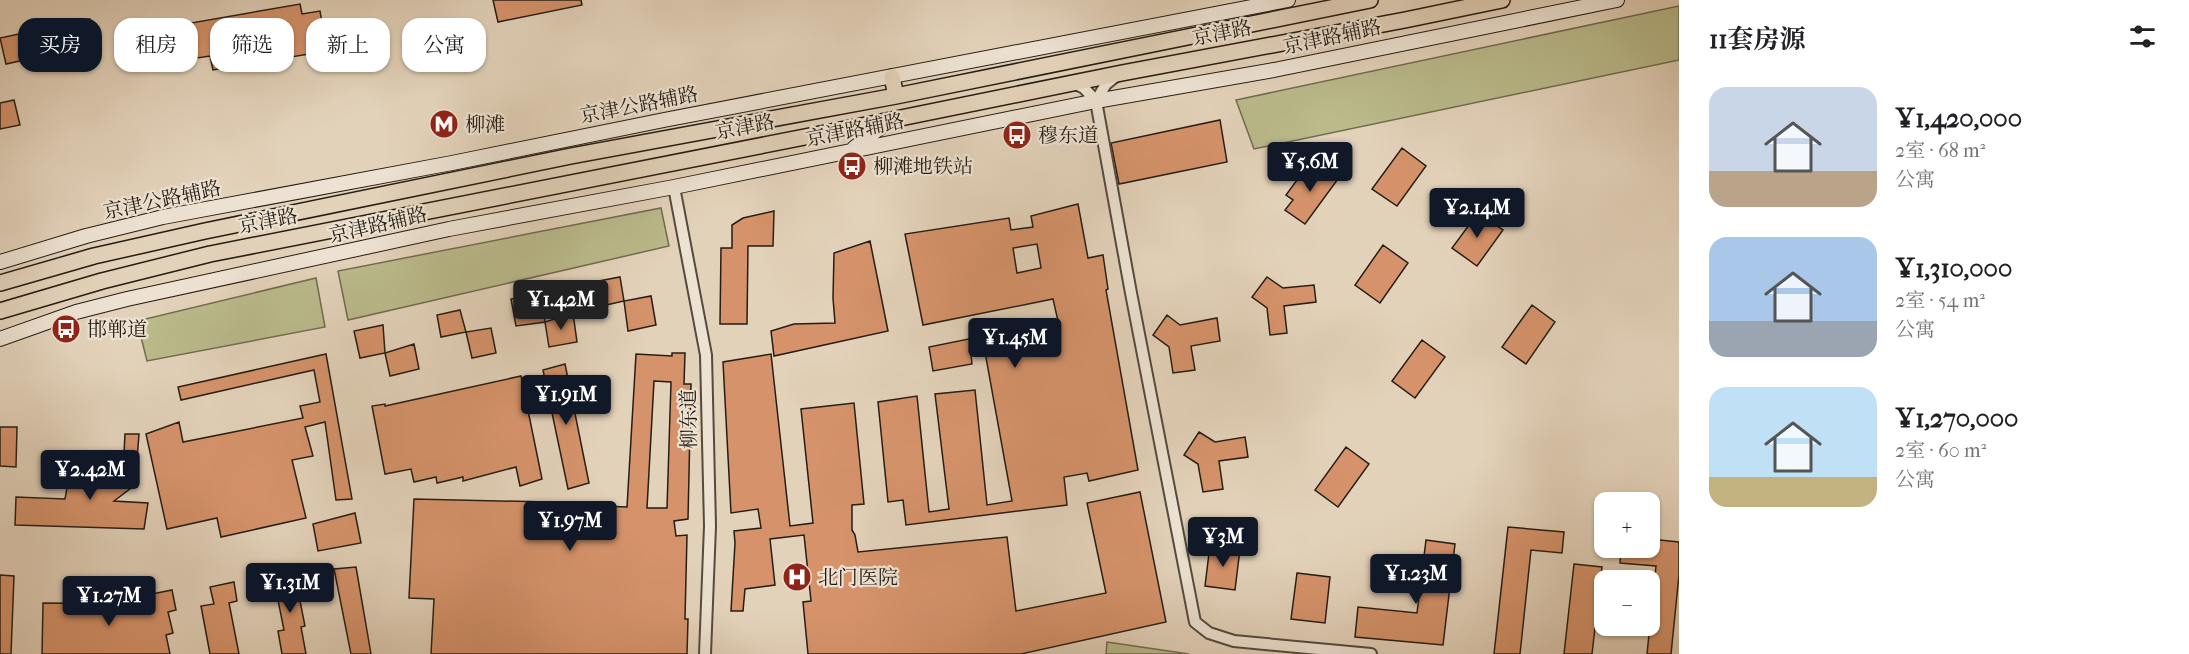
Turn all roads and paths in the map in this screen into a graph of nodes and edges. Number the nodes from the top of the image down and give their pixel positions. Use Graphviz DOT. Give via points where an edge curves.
graph roads {
  1 [pos="1288,0"];
  2 [pos="1370,0"];
  3 [pos="1502,0"];
  4 [pos="1617,0"];
  5 [pos="1122,73"];
  6 [pos="892,76"];
  7 [pos="1072,83"];
  8 [pos="896,96"];
  9 [pos="1096,101"];
  10 [pos="890,120"];
  11 [pos="850,151"];
  12 [pos="674,187"];
  13 [pos="0,262"];
  14 [pos="0,283"];
  15 [pos="0,311"];
  16 [pos="0,339"];
  17 [pos="1354,653"];
  18 [pos="705,654"];
  19 [pos="1371,654"];
  1 -- 6 [label="street, 京津公路辅路"];
  2 -- 8 [label="main road, 京津路"];
  3 -- 5 [label="main road, 京津路"];
  4 -- 9 [label="street, 京津路辅路" via="1274,70"];
  5 -- 7 [label="main road, 京津路"];
  5 -- 9 [label="street" via="1106,84"];
  6 -- 8 [label="main road"];
  6 -- 13 [label="street, 京津公路辅路" via="164,217"];
  7 -- 9 [label="street" via="1084,88"];
  7 -- 10 [label="main road, 京津路"];
  8 -- 14 [label="main road, 京津路" via="571,156 205,231 94,256"];
  9 -- 11 [label="street, 京津路辅路"];
  9 -- 17 [label="street" via="1195,622 1209,633 1234,641"];
  10 -- 11 [label="street"];
  10 -- 15 [label="main road, 京津路" via="210,254"];
  11 -- 12 [label="street, 京津路辅路"];
  12 -- 16 [label="street, 京津路辅路" via="449,229 127,299"];
  12 -- 18 [label="street, 柳东道" via="706,355 710,526"];
  17 -- 19 [label="street"];
}
